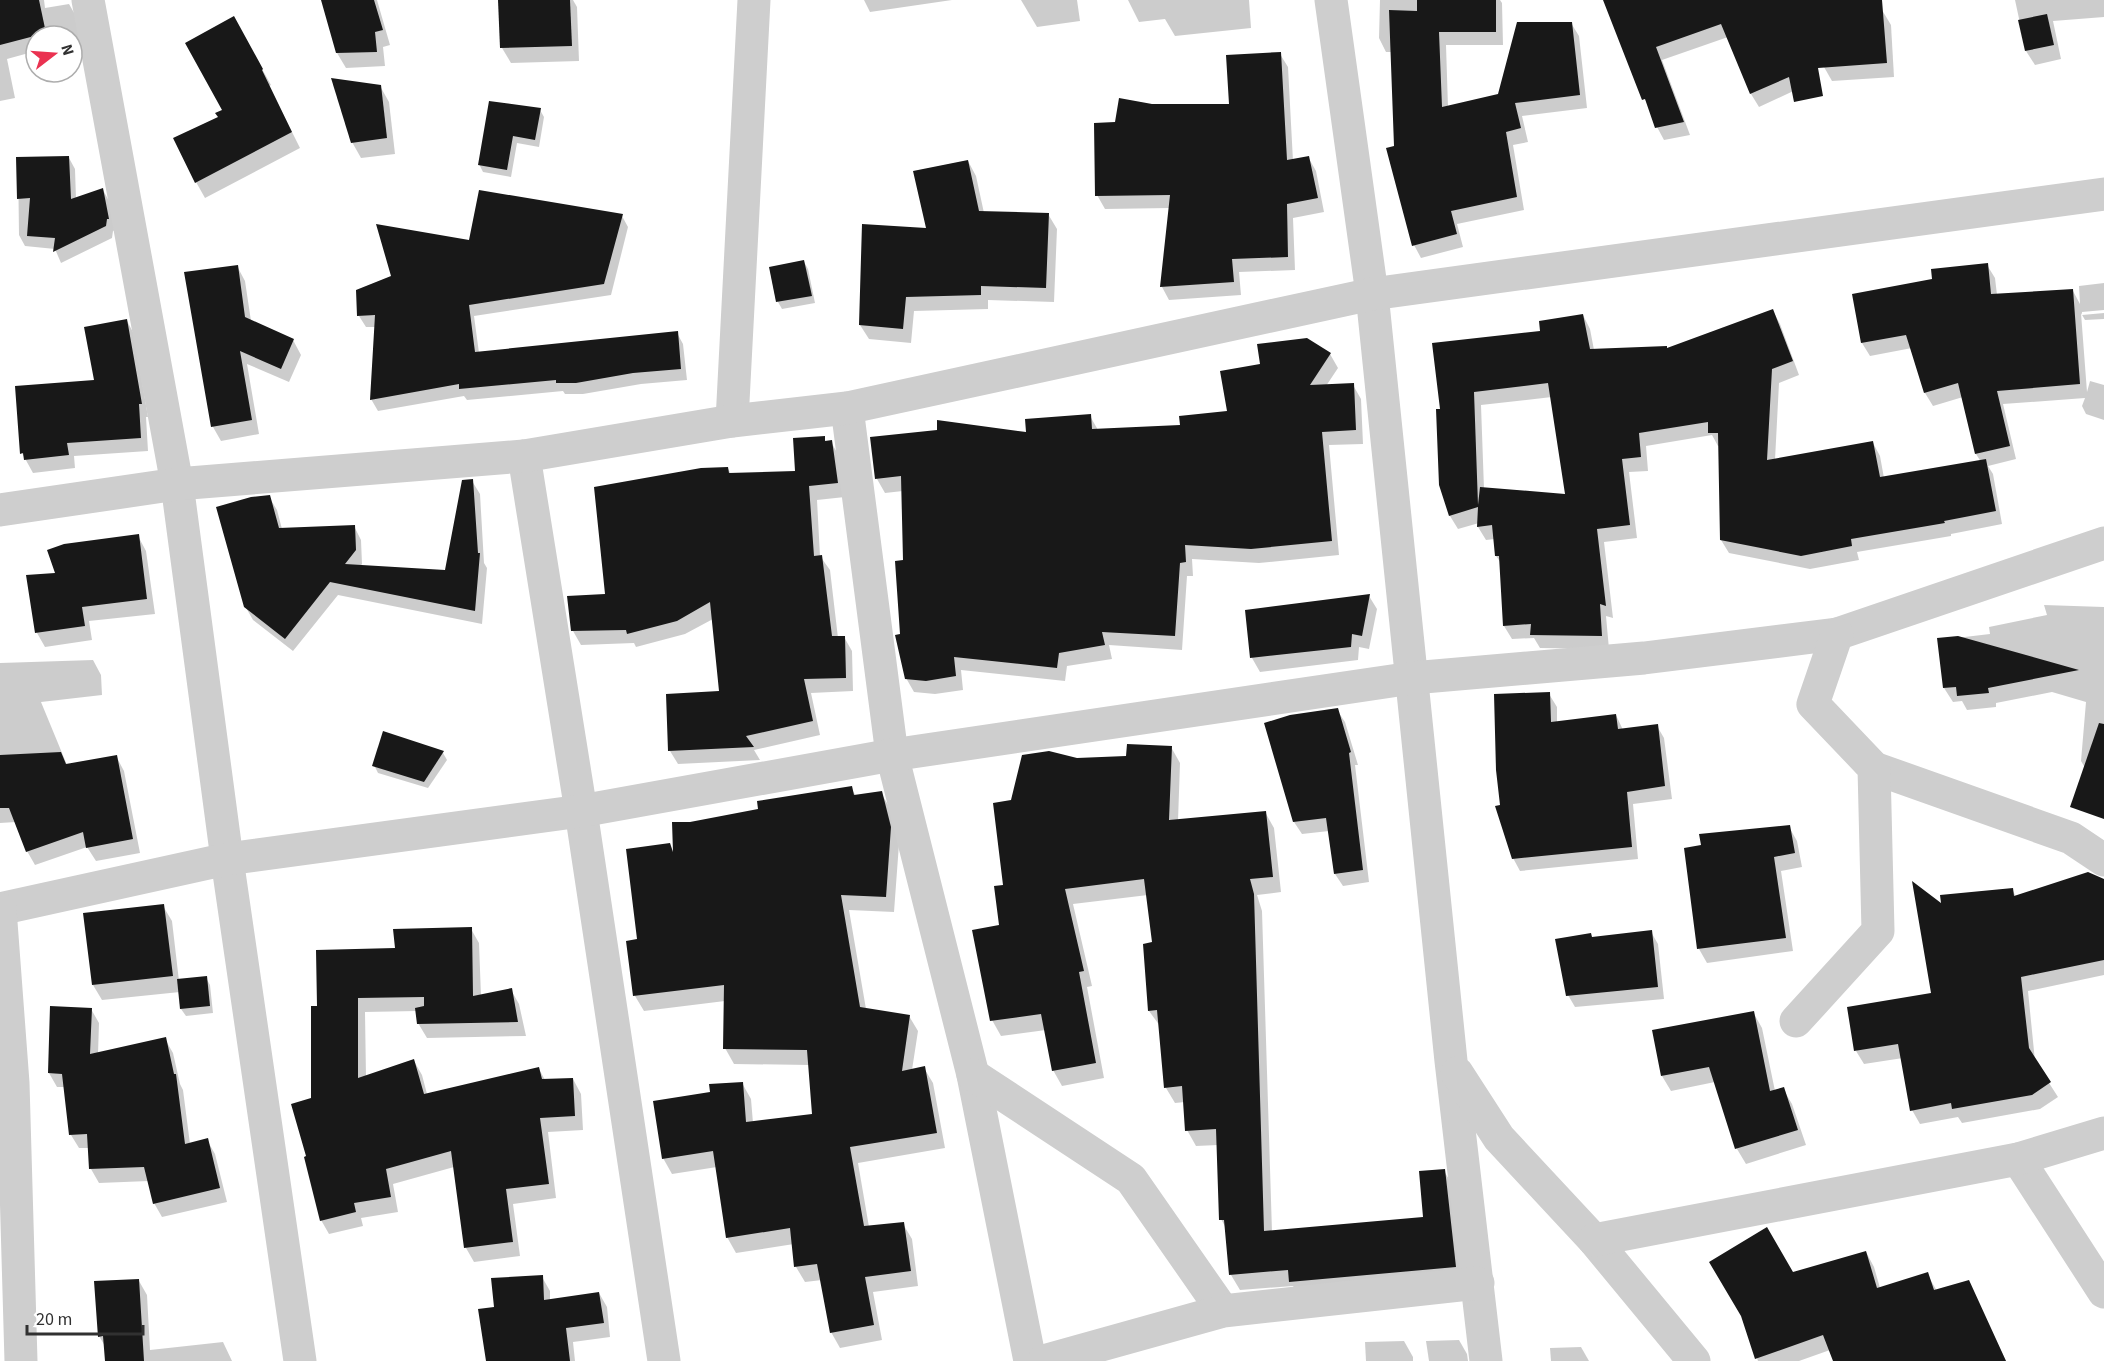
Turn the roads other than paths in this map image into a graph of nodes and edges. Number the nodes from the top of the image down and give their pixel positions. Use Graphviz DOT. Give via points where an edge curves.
graph roads {
  1 [pos="88,0"];
  2 [pos="754,0"];
  3 [pos="1331,0"];
  4 [pos="2104,194"];
  5 [pos="1372,294"];
  6 [pos="847,408"];
  7 [pos="732,421"];
  8 [pos="524,456"];
  9 [pos="177,484"];
  10 [pos="0,510"];
  11 [pos="2104,543"];
  12 [pos="1837,634"];
  13 [pos="1412,678"];
  14 [pos="892,755"];
  15 [pos="1874,768"];
  16 [pos="581,811"];
  17 [pos="227,859"];
  18 [pos="2104,860"];
  19 [pos="0,909"];
  20 [pos="1796,1021"];
  21 [pos="1451,1061"];
  22 [pos="974,1075"];
  23 [pos="2104,1133"];
  24 [pos="2018,1159"];
  25 [pos="1594,1240"];
  26 [pos="1478,1282"];
  27 [pos="2104,1292"];
  28 [pos="1223,1311"];
  29 [pos="21,1361"];
  30 [pos="300,1361"];
  31 [pos="664,1361"];
  32 [pos="1030,1361"];
  33 [pos="1044,1361"];
  34 [pos="1486,1361"];
  35 [pos="1694,1361"];
  1 -- 9 [label="street"];
  2 -- 7 [label="street"];
  3 -- 5 [label="street"];
  4 -- 5 [label="street"];
  5 -- 6 [label="street"];
  5 -- 13 [label="street"];
  6 -- 7 [label="street"];
  6 -- 14 [label="street"];
  7 -- 8 [label="street"];
  8 -- 9 [label="street"];
  8 -- 16 [label="street"];
  9 -- 10 [label="street"];
  9 -- 17 [label="street"];
  11 -- 12 [label="street"];
  12 -- 13 [label="street" via="1644,658"];
  12 -- 15 [label="street" via="1814,704"];
  13 -- 14 [label="street"];
  13 -- 21 [label="street"];
  14 -- 16 [label="street"];
  14 -- 22 [label="street"];
  15 -- 18 [label="street" via="2071,838"];
  15 -- 20 [label="street" via="1878,931"];
  16 -- 17 [label="street"];
  16 -- 31 [label="street"];
  17 -- 19 [label="street"];
  17 -- 30 [label="street"];
  19 -- 29 [label="street" via="13,1083"];
  21 -- 25 [label="street" via="1499,1138"];
  21 -- 26 [label="street"];
  22 -- 28 [label="street" via="1131,1179"];
  22 -- 32 [label="street"];
  23 -- 24 [label="street"];
  24 -- 25 [label="street"];
  24 -- 27 [label="street"];
  25 -- 35 [label="street"];
  26 -- 28 [label="street"];
  26 -- 34 [label="street"];
  28 -- 33 [label="street"];
}
